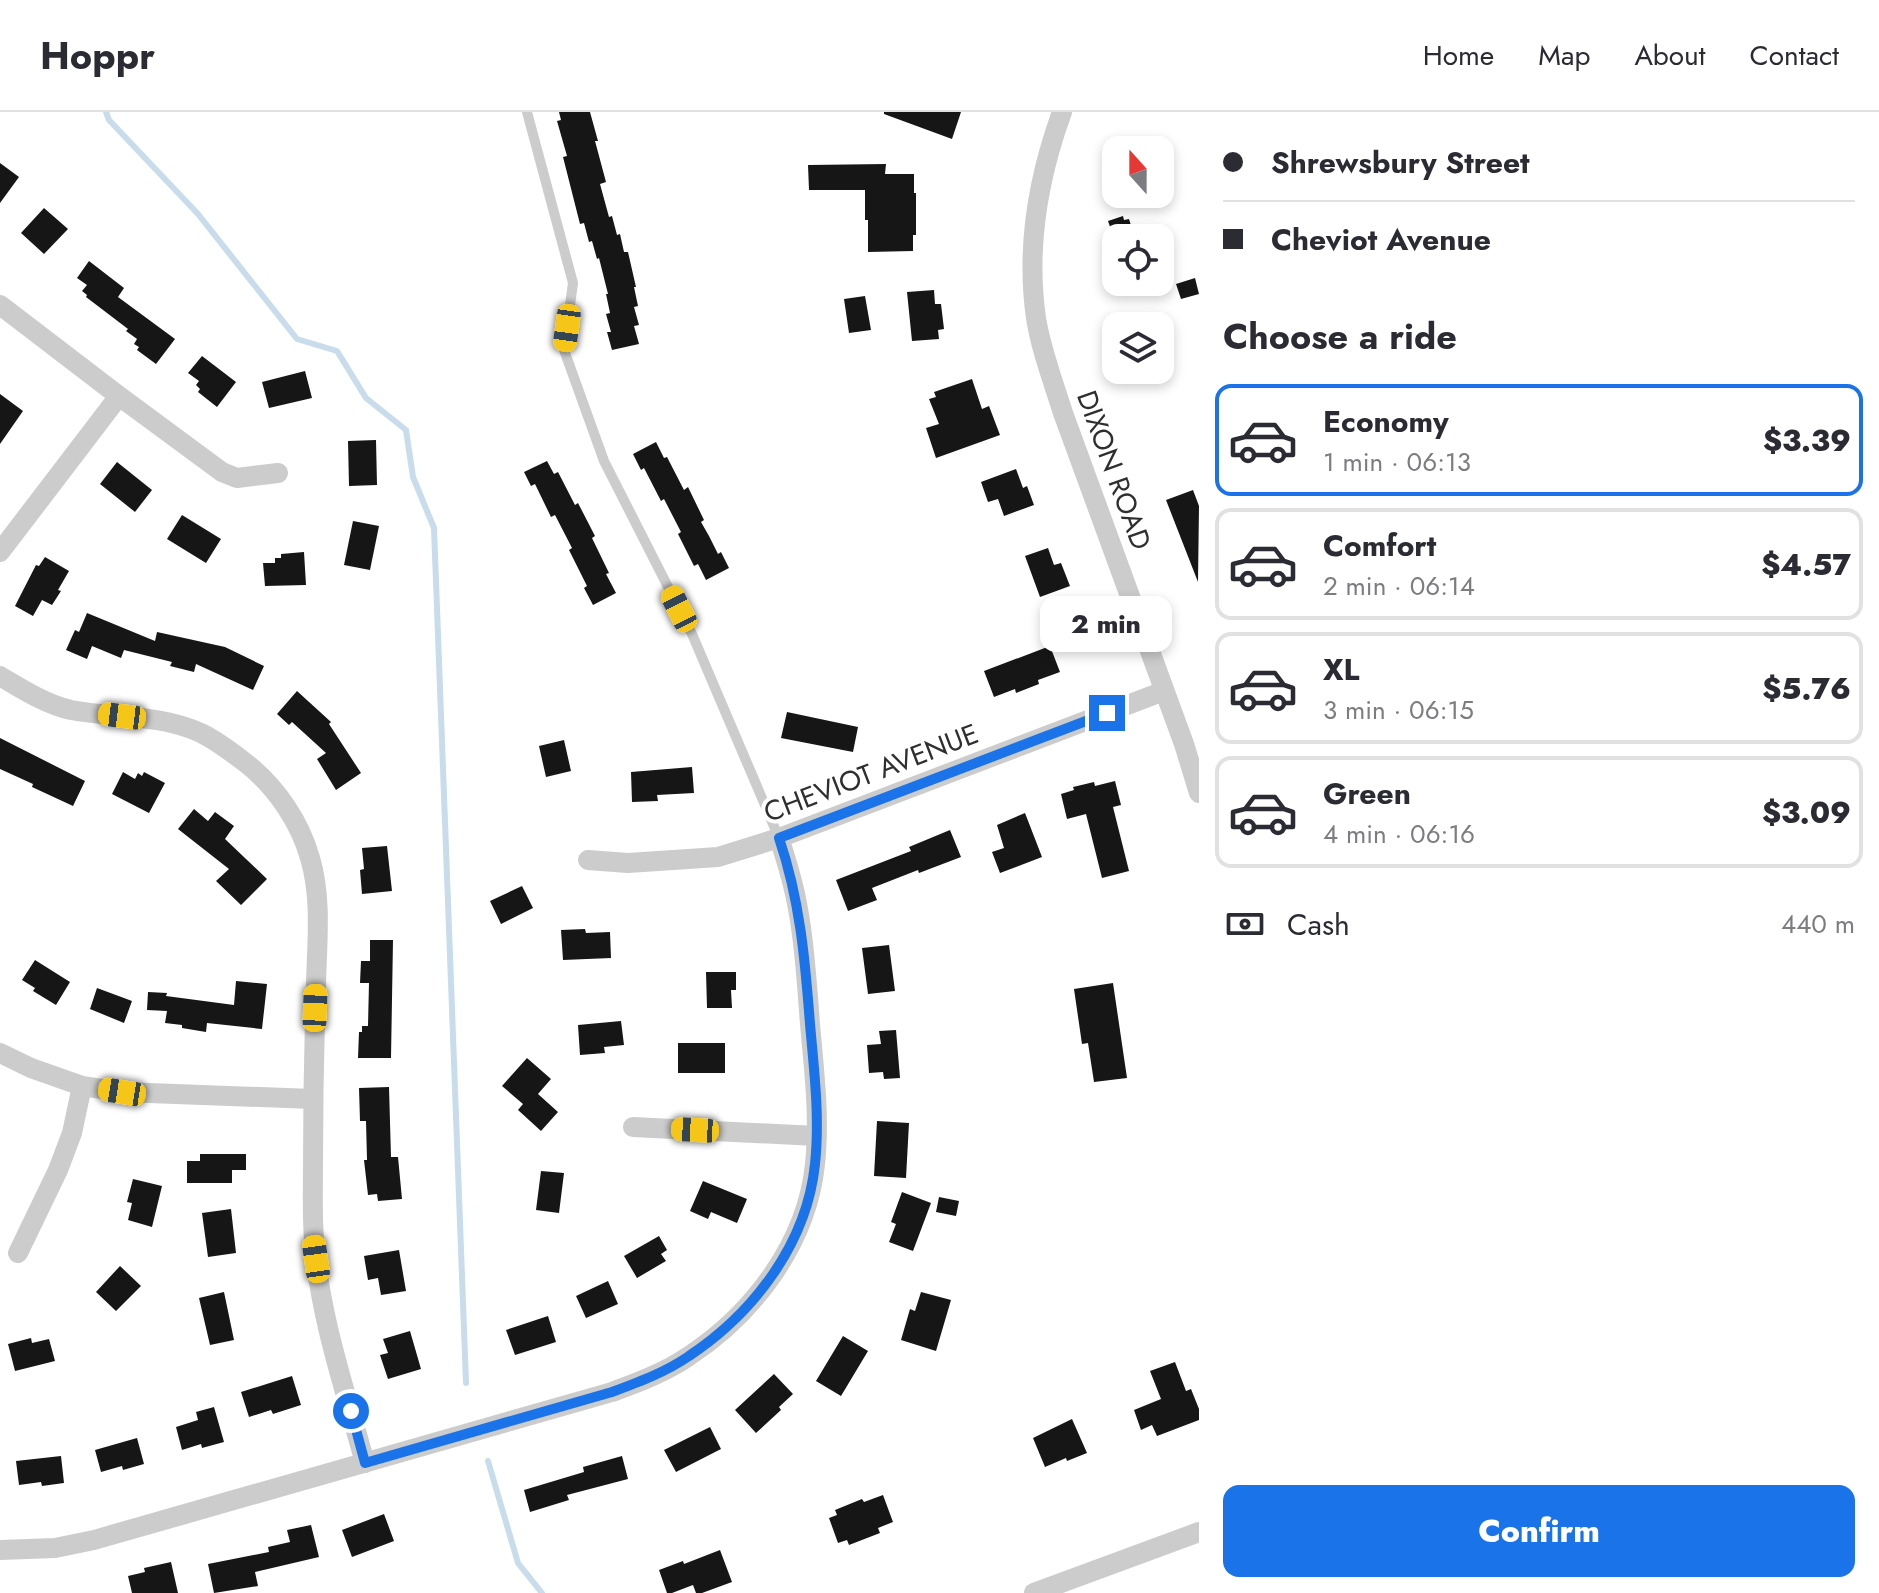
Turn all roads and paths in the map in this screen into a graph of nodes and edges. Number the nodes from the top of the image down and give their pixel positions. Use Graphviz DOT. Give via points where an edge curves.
graph roads {
  1 [pos="527,112"];
  2 [pos="1062,112"];
  3 [pos="0,305"];
  4 [pos="119,396"];
  5 [pos="278,473"];
  6 [pos="0,552"];
  7 [pos="0,676"];
  8 [pos="1164,691"];
  9 [pos="1199,793"];
  10 [pos="779,838"];
  11 [pos="588,860"];
  12 [pos="0,1053"];
  13 [pos="82,1086"];
  14 [pos="313,1099"];
  15 [pos="633,1127"];
  16 [pos="817,1136"];
  17 [pos="18,1253"];
  18 [pos="365,1463"];
  19 [pos="1199,1532"];
  20 [pos="0,1550"];
  21 [pos="1034,1593"];
  1 -- 10 [label="lane" via="573,283 564,350 604,461 692,634"];
  2 -- 8 [label="street, DIXON ROAD" via="1043,172 1035,225 1037,320 1063,413"];
  3 -- 4 [label="street"];
  4 -- 5 [label="street" via="222,472 237,478"];
  4 -- 6 [label="street"];
  7 -- 14 [label="street" via="70,710 148,719 201,733 249,765 276,794 304,838 316,884"];
  8 -- 9 [label="street, DIXON ROAD"];
  8 -- 10 [label="street, CHEVIOT AVENUE"];
  10 -- 11 [label="street, CHEVIOT AVENUE" via="718,857"];
  10 -- 16 [label="street" via="799,910"];
  12 -- 13 [label="street"];
  13 -- 14 [label="street"];
  13 -- 17 [label="street" via="58,1170"];
  14 -- 18 [label="street" via="319,1280"];
  15 -- 16 [label="street"];
  16 -- 18 [label="street" via="810,1192 794,1241 757,1296 713,1339 664,1371 612,1392"];
  18 -- 20 [label="street" via="94,1540"];
  19 -- 21 [label="street"];
}
